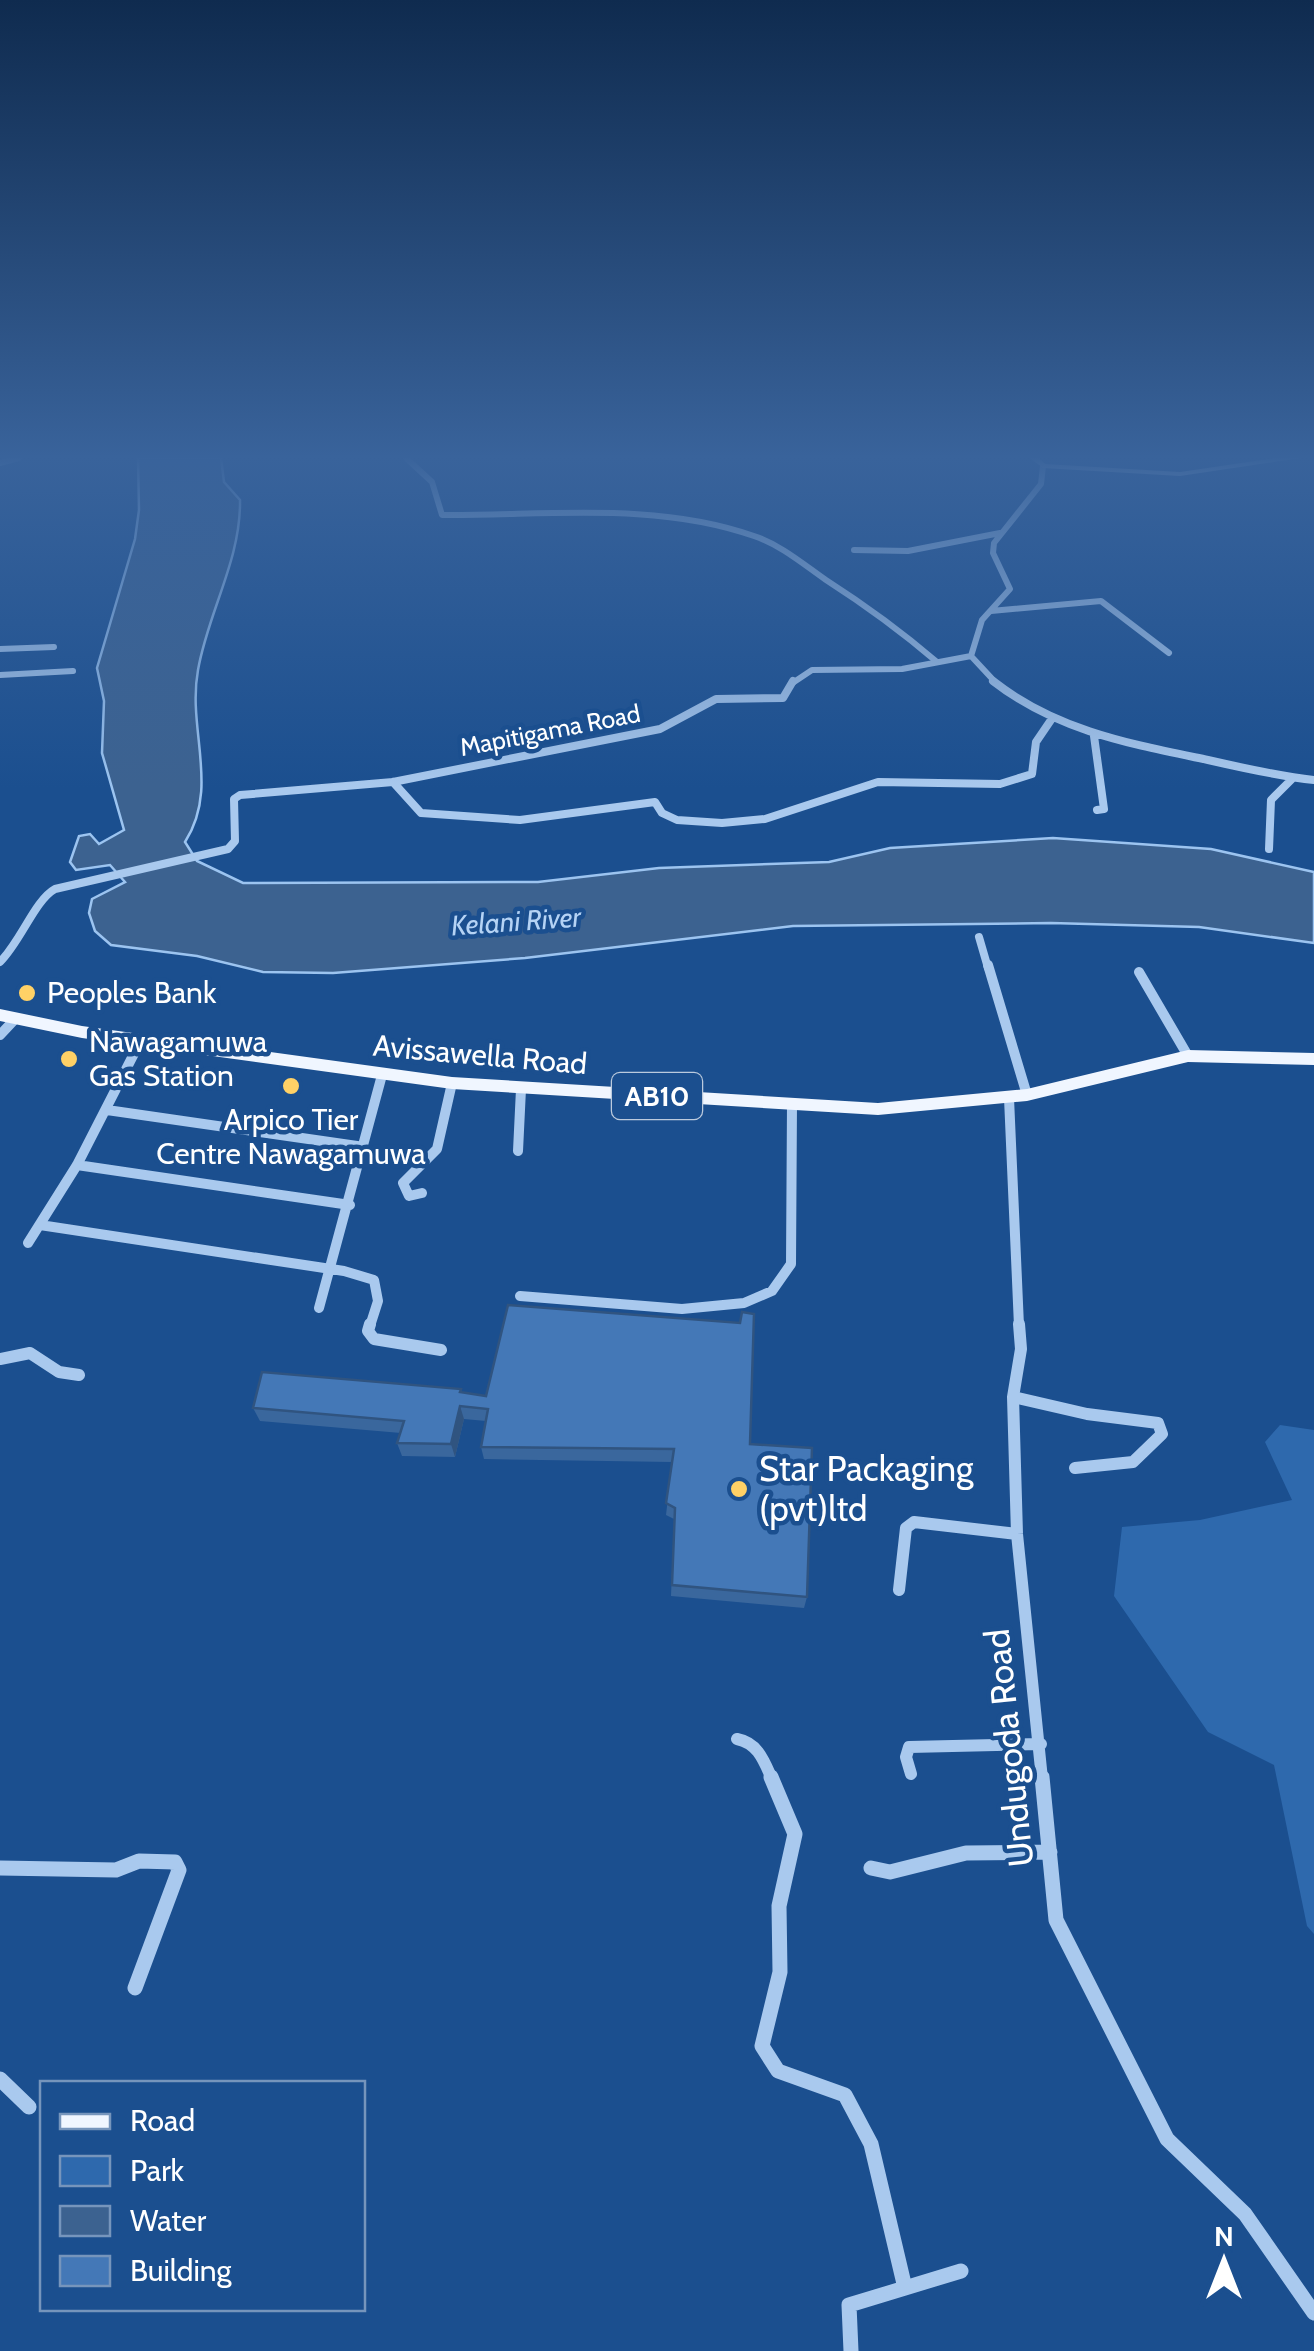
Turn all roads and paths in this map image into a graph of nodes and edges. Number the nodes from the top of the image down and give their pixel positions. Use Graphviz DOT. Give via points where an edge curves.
graph roads {
  1 [pos="815,568"];
  2 [pos="1000,568"];
  3 [pos="990,611"];
  4 [pos="54,647"];
  5 [pos="0,649"];
  6 [pos="1169,653"];
  7 [pos="972,656"];
  8 [pos="937,662"];
  9 [pos="73,671"];
  10 [pos="0,675"];
  11 [pos="1052,716"];
  12 [pos="1094,736"];
  13 [pos="1292,778"];
  14 [pos="1314,780"];
  15 [pos="393,782"];
  16 [pos="1097,810"];
  17 [pos="1269,849"];
  18 [pos="979,937"];
  19 [pos="0,962"];
  20 [pos="1139,972"];
  21 [pos="8,1017"];
  22 [pos="0,1035"];
  23 [pos="141,1040"];
  24 [pos="1188,1056"];
  25 [pos="1314,1060"];
  26 [pos="382,1074"];
  27 [pos="452,1083"];
  28 [pos="521,1089"];
  29 [pos="1018,1096"];
  30 [pos="792,1103"];
  31 [pos="107,1110"];
  32 [pos="364,1147"];
  33 [pos="518,1150"];
  34 [pos="430,1155"];
  35 [pos="77,1164"];
  36 [pos="428,1174"];
  37 [pos="422,1193"];
  38 [pos="350,1205"];
  39 [pos="40,1224"];
  40 [pos="28,1244"];
  41 [pos="331,1270"];
  42 [pos="520,1296"];
  43 [pos="319,1308"];
  44 [pos="441,1350"];
  45 [pos="0,1360"];
  46 [pos="79,1376"];
  47 [pos="1012,1397"];
  48 [pos="1075,1468"];
  49 [pos="1017,1534"];
  50 [pos="899,1590"];
  51 [pos="737,1739"];
  52 [pos="1041,1744"];
  53 [pos="911,1774"];
  54 [pos="1050,1852"];
  55 [pos="0,1868"];
  56 [pos="872,1868"];
  57 [pos="135,1988"];
  58 [pos="0,2079"];
  59 [pos="29,2107"];
  60 [pos="961,2271"];
  61 [pos="905,2288"];
  62 [pos="1314,2313"];
  63 [pos="851,2351"];
  1 -- 8 [label="street"];
  2 -- 3 [label="street" via="1010,589"];
  3 -- 6 [label="street" via="1101,601"];
  3 -- 7 [label="street"];
  4 -- 5 [label="street"];
  7 -- 8 [label="street, Mapitigama Road"];
  7 -- 11 [label="street" via="994,683"];
  8 -- 15 [label="street, Mapitigama Road" via="800,672 774,701 716,699 660,729"];
  9 -- 10 [label="street"];
  11 -- 12 [label="street"];
  11 -- 15 [label="street" via="1036,742 1032,774 1000,784 878,782 765,819 678,820 654,802 520,820 421,812"];
  12 -- 13 [label="street"];
  12 -- 16 [label="street" via="1104,809"];
  13 -- 14 [label="street"];
  13 -- 17 [label="street" via="1272,795"];
  15 -- 19 [label="street, Mapitigama Road" via="240,794 234,799 234,841 223,852 55,889 41,897"];
  18 -- 29 [label="street, Undugoda Road"];
  20 -- 24 [label="street"];
  21 -- 22 [label="street"];
  21 -- 23 [label="main road, Avissawella Road / AB10"];
  23 -- 26 [label="main road, Avissawella Road / AB10"];
  23 -- 31 [label="street"];
  24 -- 25 [label="main road, Avissawella Road / AB10"];
  24 -- 29 [label="main road, Avissawella Road / AB10"];
  26 -- 27 [label="main road, Avissawella Road / AB10"];
  26 -- 32 [label="street"];
  27 -- 28 [label="main road, Avissawella Road / AB10"];
  27 -- 34 [label="street" via="444,1128"];
  28 -- 30 [label="main road, Avissawella Road / AB10"];
  28 -- 33 [label="street"];
  29 -- 30 [label="main road, Avissawella Road / AB10" via="878,1108"];
  29 -- 47 [label="street, Undugoda Road" via="1013,1252 1021,1349"];
  30 -- 42 [label="street" via="791,1264 770,1293 696,1308 606,1307"];
  31 -- 32 [label="street"];
  31 -- 35 [label="street"];
  32 -- 38 [label="street"];
  34 -- 36 [label="street"];
  34 -- 37 [label="street" via="403,1183 409,1196"];
  35 -- 38 [label="street"];
  35 -- 39 [label="street"];
  38 -- 41 [label="street"];
  39 -- 40 [label="street"];
  39 -- 41 [label="street"];
  41 -- 43 [label="street"];
  41 -- 44 [label="street" via="378,1285 368,1331 374,1340"];
  45 -- 46 [label="street" via="30,1353"];
  47 -- 48 [label="street" via="1158,1422 1162,1434 1132,1462"];
  47 -- 49 [label="street, Undugoda Road"];
  49 -- 50 [label="street" via="914,1522 906,1528 906,1577"];
  49 -- 52 [label="street, Undugoda Road"];
  51 -- 61 [label="street" via="762,1754 795,1834 780,1906 780,1972 762,2046 778,2071 845,2095 871,2144"];
  52 -- 53 [label="street" via="909,1747"];
  52 -- 54 [label="street, Undugoda Road"];
  54 -- 56 [label="street" via="966,1853 890,1872"];
  54 -- 62 [label="street, Undugoda Road" via="1056,1920 1167,2139 1245,2214"];
  55 -- 57 [label="street" via="116,1870 140,1861 176,1862 179,1870"];
  58 -- 59 [label="street"];
  60 -- 61 [label="street"];
  61 -- 63 [label="street" via="849,2304"];
}
